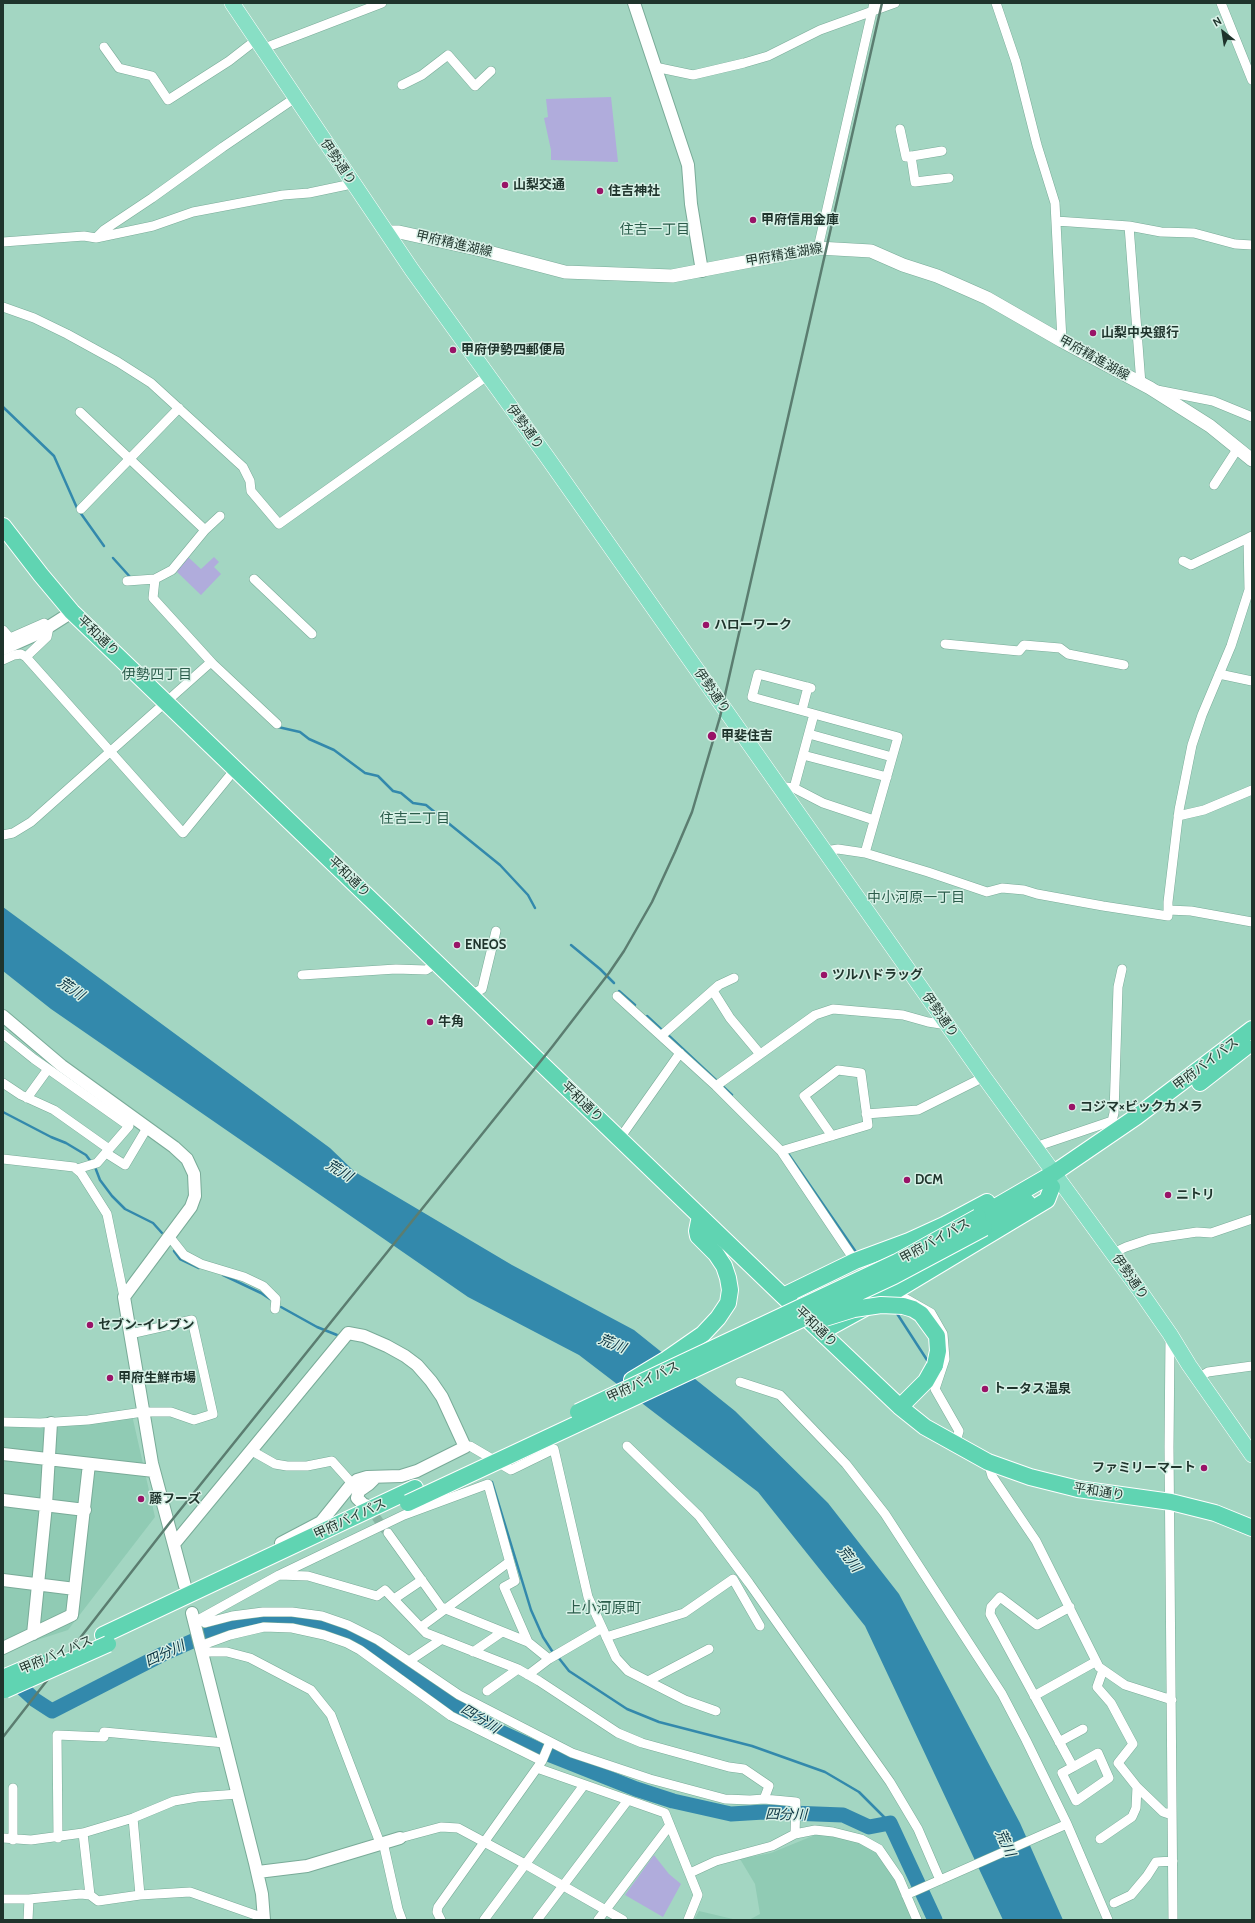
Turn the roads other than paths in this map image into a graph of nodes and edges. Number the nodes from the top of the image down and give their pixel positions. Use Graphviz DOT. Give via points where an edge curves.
graph roads {
  1 [pos="232,3"];
  2 [pos="382,3"];
  3 [pos="634,3"];
  4 [pos="894,3"];
  5 [pos="996,3"];
  6 [pos="1221,3"];
  7 [pos="874,7"];
  8 [pos="259,45"];
  9 [pos="104,47"];
  10 [pos="655,68"];
  11 [pos="491,71"];
  12 [pos="1252,80"];
  13 [pos="402,85"];
  14 [pos="295,98"];
  15 [pos="900,129"];
  16 [pos="942,152"];
  17 [pos="911,156"];
  18 [pos="950,178"];
  19 [pos="351,182"];
  20 [pos="1056,220"];
  21 [pos="1128,226"];
  22 [pos="386,232"];
  23 [pos="96,238"];
  24 [pos="3,242"];
  25 [pos="1252,245"];
  26 [pos="818,248"];
  27 [pos="702,271"];
  28 [pos="3,307"];
  29 [pos="1062,341"];
  30 [pos="487,376"];
  31 [pos="1145,386"];
  32 [pos="179,408"];
  33 [pos="80,412"];
  34 [pos="1252,417"];
  35 [pos="1238,448"];
  36 [pos="130,459"];
  37 [pos="1252,460"];
  38 [pos="1214,485"];
  39 [pos="81,509"];
  40 [pos="220,516"];
  41 [pos="3,526"];
  42 [pos="205,530"];
  43 [pos="1250,537"];
  44 [pos="1183,561"];
  45 [pos="155,579"];
  46 [pos="254,579"];
  47 [pos="127,581"];
  48 [pos="1250,590"];
  49 [pos="72,612"];
  50 [pos="49,627"];
  51 [pos="3,630"];
  52 [pos="312,634"];
  53 [pos="7,640"];
  54 [pos="945,644"];
  55 [pos="3,649"];
  56 [pos="26,657"];
  57 [pos="3,660"];
  58 [pos="211,662"];
  59 [pos="1124,665"];
  60 [pos="1219,674"];
  61 [pos="1252,680"];
  62 [pos="166,702"];
  63 [pos="802,710"];
  64 [pos="814,714"];
  65 [pos="277,724"];
  66 [pos="809,734"];
  67 [pos="109,751"];
  68 [pos="803,754"];
  69 [pos="892,757"];
  70 [pos="236,768"];
  71 [pos="886,777"];
  72 [pos="778,786"];
  73 [pos="794,788"];
  74 [pos="1252,790"];
  75 [pos="1178,816"];
  76 [pos="874,820"];
  77 [pos="3,835"];
  78 [pos="825,851"];
  79 [pos="865,853"];
  80 [pos="1168,910"];
  81 [pos="1252,922"];
  82 [pos="496,931"];
  83 [pos="437,963"];
  84 [pos="1122,969"];
  85 [pos="302,975"];
  86 [pos="734,978"];
  87 [pos="713,991"];
  88 [pos="470,995"];
  89 [pos="617,996"];
  90 [pos="3,1016"];
  91 [pos="947,1025"];
  92 [pos="1252,1029"];
  93 [pos="3,1034"];
  94 [pos="661,1036"];
  95 [pos="1252,1043"];
  96 [pos="680,1053"];
  97 [pos="760,1054"];
  98 [pos="48,1069"];
  99 [pos="984,1077"];
  100 [pos="3,1083"];
  101 [pos="716,1086"];
  102 [pos="27,1098"];
  103 [pos="866,1114"];
  104 [pos="147,1128"];
  105 [pos="832,1136"];
  106 [pos="620,1138"];
  107 [pos="1035,1148"];
  108 [pos="108,1151"];
  109 [pos="781,1151"];
  110 [pos="3,1159"];
  111 [pos="77,1169"];
  112 [pos="1055,1181"];
  113 [pos="1001,1204"];
  114 [pos="700,1216"];
  115 [pos="1252,1219"];
  116 [pos="981,1222"];
  117 [pos="169,1236"];
  118 [pos="1113,1253"];
  119 [pos="855,1261"];
  120 [pos="894,1292"];
  121 [pos="783,1296"];
  122 [pos="124,1297"];
  123 [pos="275,1309"];
  124 [pos="821,1332"];
  125 [pos="130,1334"];
  126 [pos="1170,1334"];
  127 [pos="719,1359"];
  128 [pos="1252,1366"];
  129 [pos="1198,1378"];
  130 [pos="740,1382"];
  131 [pos="900,1407"];
  132 [pos="143,1412"];
  133 [pos="578,1413"];
  134 [pos="3,1422"];
  135 [pos="51,1423"];
  136 [pos="627,1446"];
  137 [pos="956,1446"];
  138 [pos="465,1447"];
  139 [pos="252,1451"];
  140 [pos="3,1454"];
  141 [pos="1252,1455"];
  142 [pos="48,1459"];
  143 [pos="988,1462"];
  144 [pos="89,1464"];
  145 [pos="154,1471"];
  146 [pos="376,1477"];
  147 [pos="349,1480"];
  148 [pos="3,1500"];
  149 [pos="1171,1502"];
  150 [pos="46,1506"];
  151 [pos="373,1508"];
  152 [pos="85,1510"];
  153 [pos="1252,1528"];
  154 [pos="388,1533"];
  155 [pos="174,1544"];
  156 [pos="258,1562"];
  157 [pos="509,1562"];
  158 [pos="279,1575"];
  159 [pos="3,1580"];
  160 [pos="422,1580"];
  161 [pos="38,1584"];
  162 [pos="185,1586"];
  163 [pos="75,1589"];
  164 [pos="394,1599"];
  165 [pos="1070,1608"];
  166 [pos="445,1609"];
  167 [pos="196,1621"];
  168 [pos="760,1626"];
  169 [pos="421,1627"];
  170 [pos="502,1632"];
  171 [pos="604,1633"];
  172 [pos="32,1634"];
  173 [pos="442,1639"];
  174 [pos="106,1640"];
  175 [pos="528,1642"];
  176 [pos="3,1648"];
  177 [pos="201,1649"];
  178 [pos="709,1649"];
  179 [pos="473,1652"];
  180 [pos="550,1658"];
  181 [pos="409,1661"];
  182 [pos="1095,1662"];
  183 [pos="518,1670"];
  184 [pos="1103,1670"];
  185 [pos="528,1675"];
  186 [pos="648,1681"];
  187 [pos="4,1686"];
  188 [pos="487,1691"];
  189 [pos="1034,1696"];
  190 [pos="1172,1700"];
  191 [pos="716,1711"];
  192 [pos="1083,1729"];
  193 [pos="1059,1742"];
  194 [pos="225,1743"];
  195 [pos="550,1744"];
  196 [pos="541,1763"];
  197 [pos="1072,1768"];
  198 [pos="584,1785"];
  199 [pos="1137,1787"];
  200 [pos="13,1788"];
  201 [pos="238,1794"];
  202 [pos="764,1799"];
  203 [pos="628,1800"];
  204 [pos="1172,1815"];
  205 [pos="133,1818"];
  206 [pos="1067,1824"];
  207 [pos="670,1825"];
  208 [pos="83,1833"];
  209 [pos="795,1834"];
  210 [pos="3,1838"];
  211 [pos="58,1838"];
  212 [pos="400,1838"];
  213 [pos="1100,1839"];
  214 [pos="13,1840"];
  215 [pos="484,1842"];
  216 [pos="382,1843"];
  217 [pos="1173,1861"];
  218 [pos="525,1864"];
  219 [pos="258,1872"];
  220 [pos="690,1873"];
  221 [pos="940,1880"];
  222 [pos="563,1886"];
  223 [pos="90,1895"];
  224 [pos="140,1895"];
  225 [pos="906,1895"];
  226 [pos="3,1899"];
  227 [pos="29,1899"];
  228 [pos="1114,1903"];
  229 [pos="606,1910"];
  230 [pos="264,1919"];
  231 [pos="28,1920"];
  232 [pos="402,1920"];
  233 [pos="441,1920"];
  234 [pos="484,1920"];
  235 [pos="537,1920"];
  236 [pos="598,1920"];
  237 [pos="623,1920"];
  238 [pos="688,1920"];
  239 [pos="917,1920"];
  240 [pos="1108,1920"];
  241 [pos="1173,1920"];
  1 -- 8 [label="main road, 伊勢通り"];
  2 -- 8 [label="street"];
  3 -- 10 [label="street"];
  4 -- 7 [label="street"];
  5 -- 20 [label="street" via="1016,62 1055,203"];
  6 -- 12 [label="street"];
  7 -- 10 [label="street" via="768,56 744,63 693,75"];
  7 -- 26 [label="street"];
  8 -- 9 [label="street" via="168,100 152,76 119,68"];
  8 -- 14 [label="main road, 伊勢通り"];
  10 -- 27 [label="street" via="688,165 691,204"];
  11 -- 13 [label="street" via="475,86 448,55 422,75"];
  14 -- 19 [label="main road, 伊勢通り"];
  14 -- 23 [label="street"];
  15 -- 17 [label="street" via="906,157"];
  16 -- 17 [label="street"];
  17 -- 18 [label="street" via="915,182"];
  19 -- 22 [label="main road, 伊勢通り"];
  19 -- 23 [label="street" via="309,193 283,195 193,212 153,226"];
  20 -- 21 [label="street"];
  20 -- 29 [label="street"];
  21 -- 25 [label="street" via="1161,232 1194,233 1235,244"];
  21 -- 31 [label="street"];
  22 -- 27 [label="main road, 甲府精進湖線" via="399,232 474,248 565,272 672,276"];
  22 -- 30 [label="main road, 伊勢通り"];
  23 -- 24 [label="street" via="84,236"];
  26 -- 27 [label="main road, 甲府精進湖線"];
  26 -- 29 [label="main road, 甲府精進湖線" via="871,251 937,276 987,298"];
  28 -- 32 [label="street" via="34,318 118,362 151,383"];
  29 -- 31 [label="main road, 甲府精進湖線"];
  30 -- 32 [label="street" via="279,524 251,491 250,481 243,467"];
  30 -- 72 [label="main road, 伊勢通り"];
  31 -- 34 [label="street" via="1213,401"];
  31 -- 35 [label="main road, 甲府精進湖線" via="1210,426"];
  32 -- 36 [label="street"];
  33 -- 36 [label="street"];
  35 -- 37 [label="main road, 甲府精進湖線"];
  35 -- 38 [label="street"];
  36 -- 39 [label="street"];
  36 -- 42 [label="street"];
  40 -- 42 [label="street"];
  41 -- 49 [label="highway, 平和通り"];
  42 -- 45 [label="street" via="172,570"];
  43 -- 44 [label="street" via="1191,565"];
  43 -- 48 [label="street"];
  45 -- 47 [label="street"];
  45 -- 58 [label="street" via="153,598"];
  46 -- 52 [label="street"];
  48 -- 60 [label="street"];
  49 -- 50 [label="street"];
  49 -- 62 [label="highway, 平和通り"];
  50 -- 53 [label="street" via="44,623"];
  50 -- 55 [label="street"];
  50 -- 56 [label="street" via="47,637"];
  51 -- 53 [label="street"];
  54 -- 59 [label="street" via="1019,651 1024,645 1060,648 1068,654"];
  56 -- 57 [label="street" via="21,654"];
  56 -- 67 [label="street"];
  58 -- 62 [label="street"];
  58 -- 65 [label="street"];
  60 -- 61 [label="street"];
  60 -- 75 [label="street" via="1192,745"];
  62 -- 67 [label="street"];
  62 -- 70 [label="highway, 平和通り"];
  63 -- 63 [label="street" via="752,697 758,674 810,688"];
  63 -- 64 [label="street"];
  64 -- 66 [label="street"];
  64 -- 69 [label="street" via="898,737"];
  66 -- 68 [label="street"];
  66 -- 69 [label="street"];
  67 -- 70 [label="street" via="183,833"];
  67 -- 77 [label="street" via="32,822 13,834"];
  68 -- 71 [label="street"];
  68 -- 73 [label="street"];
  69 -- 71 [label="street"];
  70 -- 83 [label="highway, 平和通り"];
  71 -- 76 [label="street"];
  72 -- 73 [label="street"];
  72 -- 78 [label="main road, 伊勢通り"];
  73 -- 76 [label="street" via="823,803"];
  74 -- 75 [label="street" via="1204,810"];
  75 -- 80 [label="street"];
  76 -- 79 [label="street"];
  78 -- 79 [label="street" via="838,849"];
  78 -- 91 [label="main road, 伊勢通り"];
  79 -- 80 [label="street" via="987,892 1002,888 1024,890 1168,916"];
  80 -- 81 [label="street" via="1191,911"];
  82 -- 88 [label="street" via="482,989"];
  83 -- 85 [label="street" via="426,970 396,969"];
  83 -- 88 [label="highway, 平和通り"];
  84 -- 107 [label="street" via="1118,987 1112,1120"];
  86 -- 87 [label="street"];
  87 -- 94 [label="street"];
  87 -- 97 [label="street" via="730,1018"];
  88 -- 106 [label="highway, 平和通り"];
  89 -- 94 [label="street"];
  90 -- 104 [label="street" via="62,1066"];
  91 -- 97 [label="street" via="903,1015 833,1009 815,1015"];
  91 -- 99 [label="main road, 伊勢通り"];
  92 -- 112 [label="highway, 甲府バイパス"];
  93 -- 98 [label="street"];
  94 -- 96 [label="street"];
  95 -- 112 [label="highway, 甲府バイパス" via="1135,1131"];
  96 -- 101 [label="street"];
  96 -- 106 [label="street"];
  97 -- 101 [label="street"];
  98 -- 102 [label="street"];
  98 -- 108 [label="street" via="129,1126"];
  99 -- 103 [label="street" via="918,1110"];
  99 -- 107 [label="main road, 伊勢通り"];
  100 -- 102 [label="street"];
  101 -- 109 [label="street"];
  102 -- 108 [label="street" via="54,1110"];
  103 -- 105 [label="street" via="868,1125"];
  103 -- 105 [label="street" via="861,1073 838,1070 804,1096"];
  104 -- 108 [label="street" via="125,1165"];
  104 -- 117 [label="street" via="187,1159 194,1174 195,1196 191,1207"];
  105 -- 109 [label="street"];
  106 -- 114 [label="highway, 平和通り"];
  107 -- 112 [label="main road, 伊勢通り"];
  108 -- 111 [label="street" via="97,1163"];
  109 -- 119 [label="street"];
  110 -- 111 [label="street"];
  111 -- 122 [label="street" via="107,1214"];
  112 -- 113 [label="highway, 甲府バイパス"];
  112 -- 116 [label="highway, 甲府バイパス"];
  112 -- 118 [label="main road, 伊勢通り"];
  112 -- 120 [label="highway" via="1047,1200"];
  113 -- 116 [label="highway, 甲府バイパス"];
  113 -- 119 [label="highway" via="988,1202 909,1241"];
  114 -- 121 [label="highway, 平和通り"];
  114 -- 133 [label="highway, bridge" via="698,1236 724,1266 730,1290 728,1303 703,1334"];
  115 -- 118 [label="street" via="1211,1233 1197,1232 1150,1239"];
  116 -- 127 [label="highway, 甲府バイパス, bridge" via="894,1276"];
  116 -- 133 [label="highway, 甲府バイパス, bridge"];
  117 -- 122 [label="street"];
  117 -- 123 [label="street" via="184,1255 201,1264 244,1277 263,1286 276,1299"];
  118 -- 126 [label="main road, 伊勢通り"];
  119 -- 121 [label="highway"];
  120 -- 124 [label="highway"];
  120 -- 137 [label="street" via="931,1313 943,1334 945,1359 935,1389 959,1431"];
  121 -- 124 [label="highway, 平和通り"];
  122 -- 125 [label="street"];
  124 -- 131 [label="highway, 平和通り"];
  125 -- 132 [label="street"];
  125 -- 132 [label="street" via="192,1320 213,1414 194,1420 171,1412"];
  126 -- 129 [label="main road, 伊勢通り"];
  126 -- 149 [label="street"];
  127 -- 131 [label="highway, bridge" via="731,1360 785,1334 839,1313 892,1304 913,1309 921,1314 937,1336 938,1351 935,1365 926,1381"];
  127 -- 174 [label="highway, 甲府バイパス, bridge" via="408,1504"];
  128 -- 129 [label="street" via="1208,1372"];
  129 -- 141 [label="main road, 伊勢通り"];
  130 -- 206 [label="street" via="780,1395 846,1464 885,1514 1002,1694"];
  131 -- 137 [label="highway, 平和通り" via="925,1428"];
  132 -- 135 [label="street"];
  132 -- 145 [label="street"];
  133 -- 151 [label="highway, 甲府バイパス"];
  134 -- 135 [label="street"];
  135 -- 142 [label="street"];
  136 -- 221 [label="street" via="699,1516 749,1583 890,1782 918,1829"];
  137 -- 143 [label="highway, 平和通り"];
  138 -- 139 [label="street" via="442,1397 417,1366 387,1346 364,1336 348,1333"];
  138 -- 146 [label="street" via="400,1476"];
  138 -- 171 [label="street" via="470,1446 511,1470 554,1449 588,1597"];
  139 -- 147 [label="street" via="276,1464 287,1466 307,1466 332,1460"];
  139 -- 155 [label="street"];
  140 -- 142 [label="street"];
  142 -- 144 [label="street"];
  142 -- 150 [label="street"];
  143 -- 149 [label="highway, 平和通り" via="1052,1484"];
  143 -- 165 [label="street" via="992,1476 1036,1541"];
  144 -- 145 [label="street"];
  144 -- 152 [label="street"];
  145 -- 155 [label="street"];
  146 -- 151 [label="street" via="359,1491 357,1498 359,1502"];
  146 -- 156 [label="street" via="357,1480 321,1522 278,1545"];
  148 -- 150 [label="street"];
  149 -- 153 [label="highway, 平和通り" via="1215,1513"];
  149 -- 190 [label="street"];
  150 -- 152 [label="street"];
  150 -- 161 [label="street"];
  151 -- 156 [label="highway, 甲府バイパス"];
  152 -- 163 [label="street"];
  154 -- 160 [label="street"];
  155 -- 162 [label="street"];
  156 -- 174 [label="highway, 甲府バイパス"];
  157 -- 158 [label="street" via="488,1484 404,1515"];
  157 -- 166 [label="street"];
  157 -- 175 [label="street" via="515,1581 504,1587"];
  158 -- 164 [label="street" via="308,1576 377,1596 385,1590"];
  158 -- 167 [label="street"];
  159 -- 161 [label="street"];
  160 -- 164 [label="street"];
  160 -- 166 [label="street"];
  161 -- 163 [label="street"];
  161 -- 172 [label="street"];
  163 -- 172 [label="street" via="72,1615"];
  164 -- 169 [label="street"];
  165 -- 182 [label="street"];
  165 -- 189 [label="street" via="1037,1625 1000,1597 991,1607 990,1614"];
  166 -- 169 [label="street"];
  166 -- 170 [label="street"];
  167 -- 177 [label="street"];
  167 -- 181 [label="street" via="205,1623 263,1612 322,1616 366,1634"];
  168 -- 171 [label="street" via="733,1579 684,1612"];
  169 -- 173 [label="street" via="426,1633"];
  170 -- 175 [label="street"];
  170 -- 179 [label="street"];
  171 -- 180 [label="street"];
  171 -- 186 [label="street" via="616,1658 628,1671"];
  172 -- 176 [label="street"];
  173 -- 179 [label="street"];
  173 -- 181 [label="street"];
  174 -- 187 [label="highway, 甲府バイパス, bridge"];
  175 -- 180 [label="street"];
  177 -- 194 [label="street"];
  177 -- 196 [label="street" via="230,1635 264,1627 292,1628 324,1634 347,1642 360,1650 451,1716"];
  177 -- 216 [label="street" via="250,1658 311,1690 331,1715"];
  178 -- 186 [label="street"];
  179 -- 183 [label="street"];
  180 -- 185 [label="street"];
  181 -- 195 [label="street" via="459,1695"];
  182 -- 184 [label="street"];
  182 -- 189 [label="street"];
  183 -- 185 [label="street"];
  183 -- 188 [label="street"];
  184 -- 190 [label="street" via="1125,1684"];
  184 -- 199 [label="street" via="1097,1687 1111,1703 1133,1744 1118,1763"];
  185 -- 202 [label="street" via="618,1733 642,1743 744,1769 769,1786"];
  186 -- 191 [label="street" via="685,1700"];
  189 -- 193 [label="street"];
  190 -- 204 [label="street"];
  192 -- 193 [label="street"];
  193 -- 197 [label="street"];
  194 -- 201 [label="street"];
  194 -- 211 [label="street" via="104,1732 104,1737 57,1735"];
  195 -- 196 [label="street"];
  195 -- 202 [label="street" via="688,1791 725,1799"];
  196 -- 198 [label="street"];
  196 -- 215 [label="street"];
  197 -- 197 [label="street" via="1062,1774 1076,1801 1109,1778 1098,1753"];
  198 -- 203 [label="street"];
  198 -- 218 [label="street"];
  199 -- 204 [label="street" via="1163,1812"];
  199 -- 213 [label="street" via="1136,1808 1132,1817"];
  200 -- 214 [label="street"];
  201 -- 205 [label="street" via="174,1801"];
  201 -- 219 [label="street"];
  202 -- 209 [label="street" via="796,1802"];
  203 -- 207 [label="street" via="665,1813"];
  203 -- 222 [label="street"];
  204 -- 217 [label="street"];
  205 -- 208 [label="street"];
  205 -- 224 [label="street"];
  206 -- 221 [label="street"];
  206 -- 240 [label="street"];
  207 -- 220 [label="street"];
  207 -- 229 [label="street"];
  208 -- 211 [label="street"];
  208 -- 223 [label="street"];
  209 -- 220 [label="street" via="772,1846 716,1861"];
  209 -- 225 [label="street" via="814,1830 861,1839 879,1849 899,1878"];
  210 -- 214 [label="street"];
  211 -- 214 [label="street"];
  212 -- 215 [label="street" via="450,1827 458,1828"];
  212 -- 216 [label="street"];
  215 -- 218 [label="street"];
  215 -- 233 [label="street" via="438,1907 437,1912"];
  216 -- 219 [label="street" via="307,1866"];
  216 -- 232 [label="street"];
  217 -- 228 [label="street" via="1156,1862 1131,1895"];
  217 -- 241 [label="street"];
  218 -- 222 [label="street"];
  218 -- 234 [label="street"];
  219 -- 230 [label="street"];
  220 -- 238 [label="street" via="698,1895"];
  221 -- 225 [label="street"];
  222 -- 229 [label="street"];
  222 -- 235 [label="street"];
  223 -- 224 [label="street" via="98,1901"];
  223 -- 227 [label="street"];
  224 -- 230 [label="street" via="190,1892"];
  225 -- 239 [label="street"];
  226 -- 227 [label="street"];
  227 -- 231 [label="street"];
  229 -- 236 [label="street"];
  229 -- 237 [label="street"];
}
